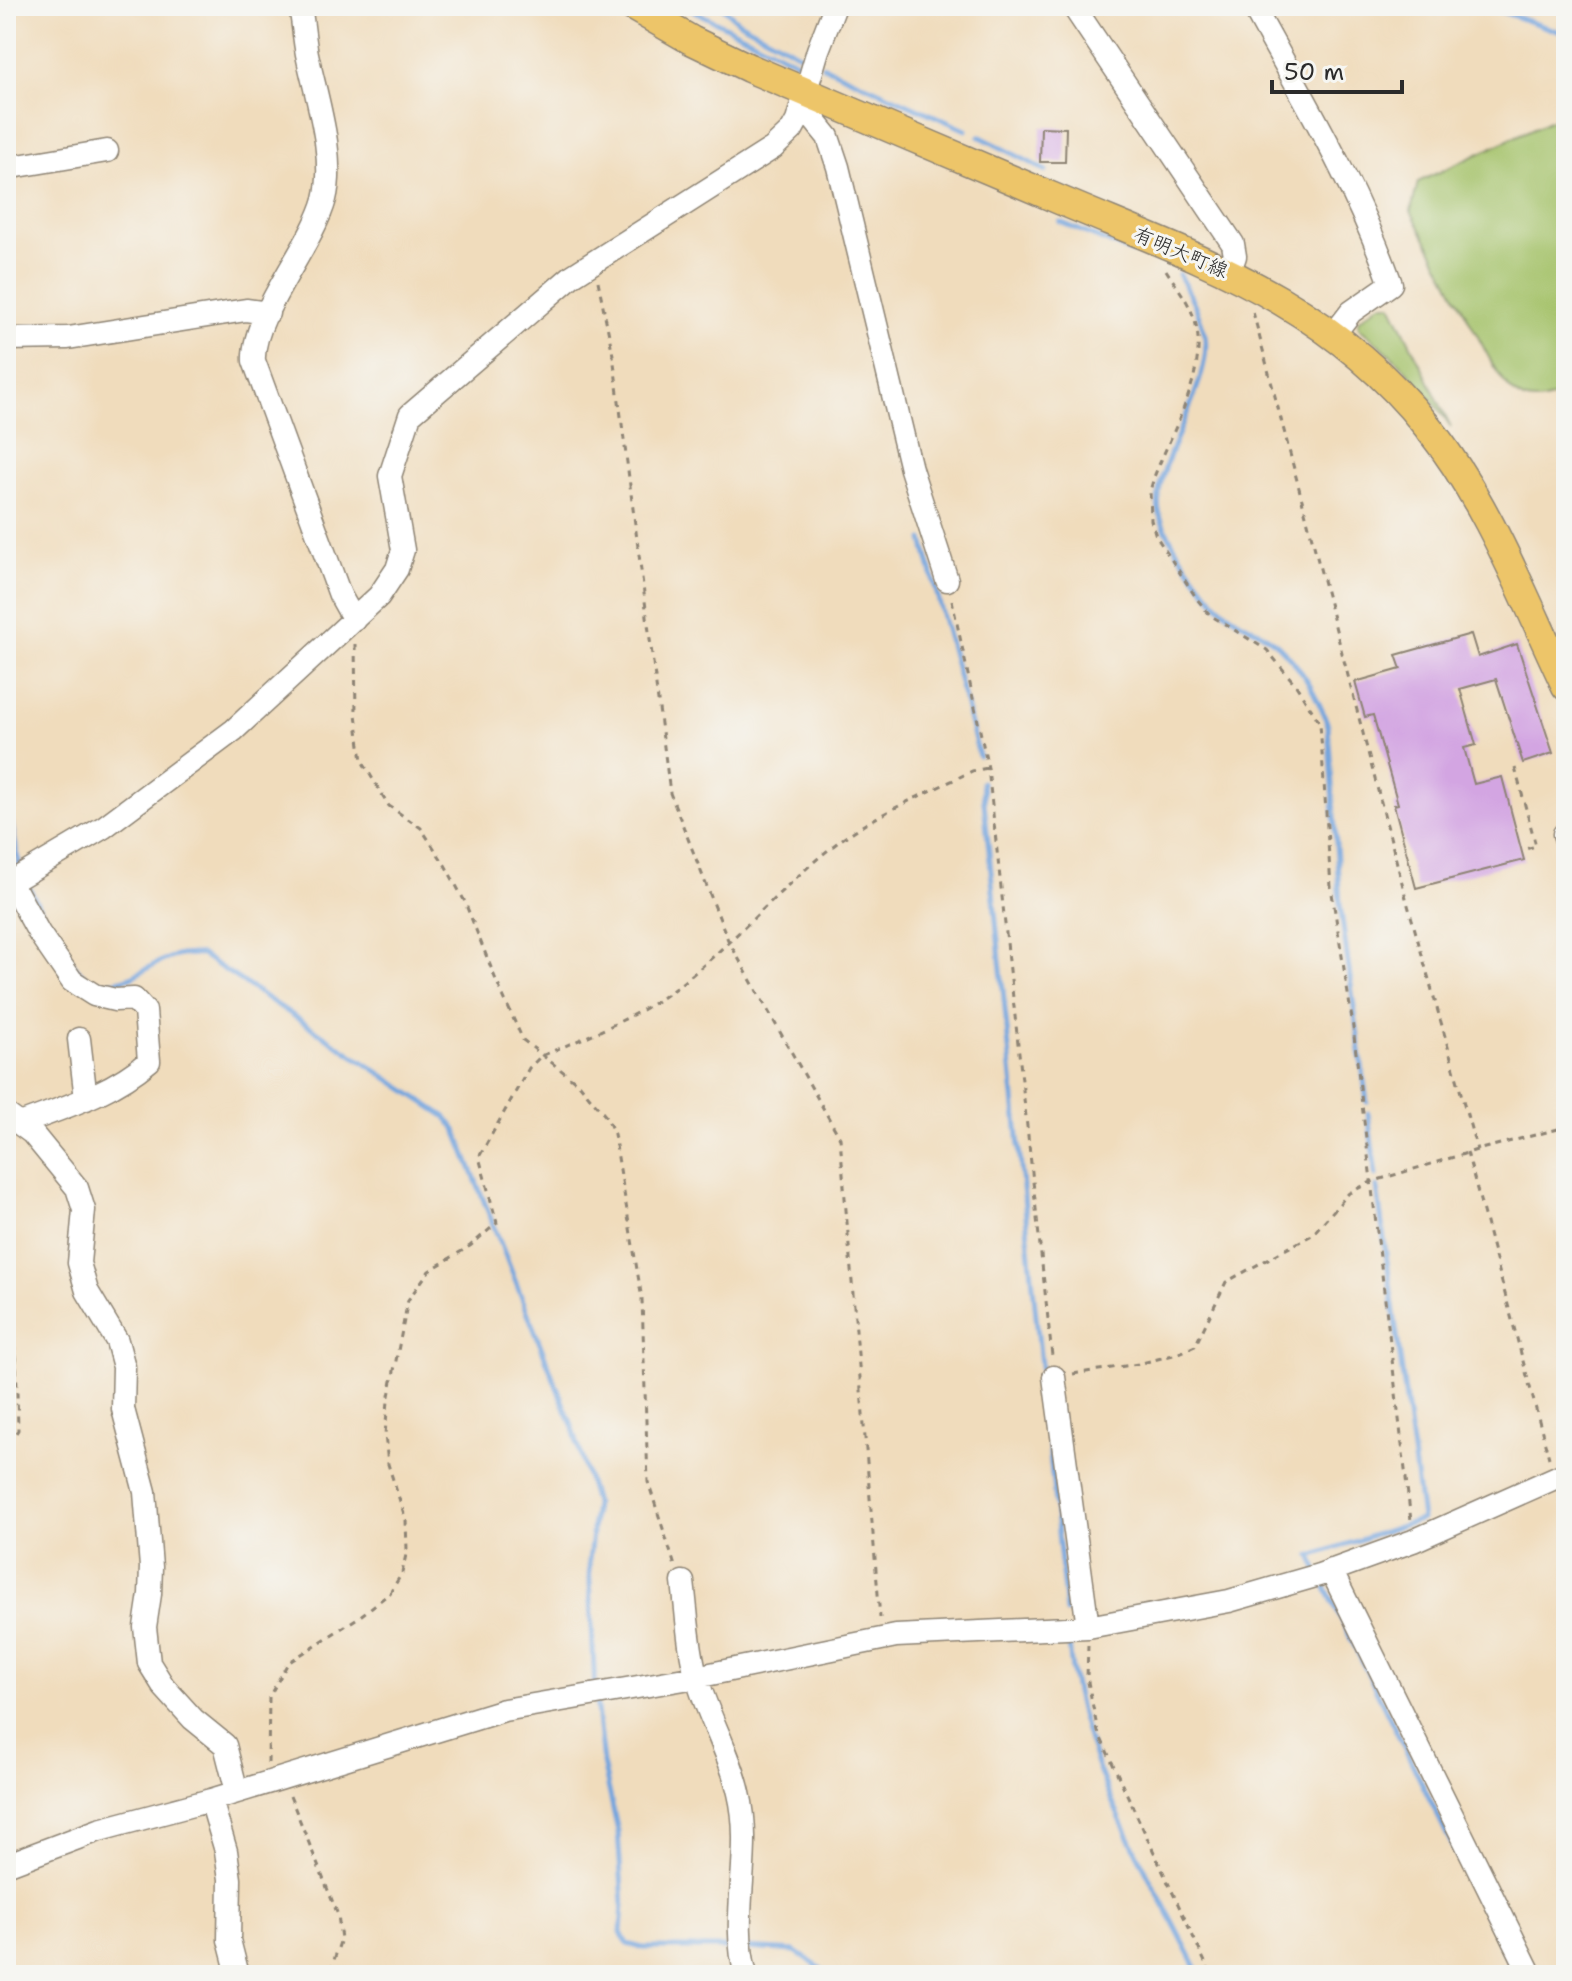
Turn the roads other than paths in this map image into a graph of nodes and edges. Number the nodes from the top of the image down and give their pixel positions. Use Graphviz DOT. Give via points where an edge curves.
graph roads {
  1 [pos="300,6"];
  2 [pos="632,6"];
  3 [pos="835,6"];
  4 [pos="1073,6"];
  5 [pos="1253,6"];
  6 [pos="804,99"];
  7 [pos="107,151"];
  8 [pos="6,168"];
  9 [pos="1229,273"];
  10 [pos="268,313"];
  11 [pos="1334,334"];
  12 [pos="6,339"];
  13 [pos="947,580"];
  14 [pos="354,620"];
  15 [pos="1566,686"];
  16 [pos="8,884"];
  17 [pos="79,1039"];
  18 [pos="86,1099"];
  19 [pos="13,1119"];
  20 [pos="1054,1377"];
  21 [pos="1560,1476"];
  22 [pos="1331,1570"];
  23 [pos="683,1582"];
  24 [pos="1088,1627"];
  25 [pos="696,1677"];
  26 [pos="237,1792"];
  27 [pos="211,1800"];
  28 [pos="6,1865"];
  29 [pos="238,1975"];
  30 [pos="746,1975"];
  31 [pos="1531,1975"];
  1 -- 10 [label="street" via="327,182 319,216"];
  2 -- 6 [label="main road, 有明大町線"];
  3 -- 6 [label="street"];
  4 -- 9 [label="street" via="1233,244"];
  5 -- 11 [label="street" via="1325,138 1391,284 1351,312"];
  6 -- 9 [label="main road, 有明大町線"];
  6 -- 13 [label="street" via="828,137 838,167 911,469"];
  6 -- 14 [label="street" via="792,130 773,148 572,276 410,415 390,476 403,550 379,596"];
  7 -- 8 [label="street"];
  9 -- 11 [label="main road, 有明大町線"];
  10 -- 12 [label="street" via="232,312 68,338"];
  10 -- 14 [label="street" via="255,344 256,370"];
  11 -- 15 [label="main road, 有明大町線" via="1407,402 1459,471"];
  14 -- 16 [label="street" via="234,730 104,827"];
  16 -- 18 [label="street" via="72,981 94,995 134,999 145,1011 149,1061"];
  17 -- 18 [label="street"];
  18 -- 19 [label="street"];
  19 -- 26 [label="street" via="32,1133 77,1188 84,1210 79,1263 124,1367 123,1409 145,1492 151,1567 145,1627 149,1663 193,1719 225,1745"];
  20 -- 24 [label="street"];
  21 -- 22 [label="street" via="1413,1541"];
  22 -- 24 [label="street" via="1229,1601"];
  22 -- 31 [label="street"];
  23 -- 25 [label="street"];
  24 -- 25 [label="street" via="883,1639"];
  25 -- 26 [label="street" via="504,1710"];
  25 -- 30 [label="street" via="740,1794 745,1857 740,1956"];
  26 -- 27 [label="street"];
  27 -- 28 [label="street" via="99,1830"];
  27 -- 29 [label="street" via="226,1851 229,1940"];
}
